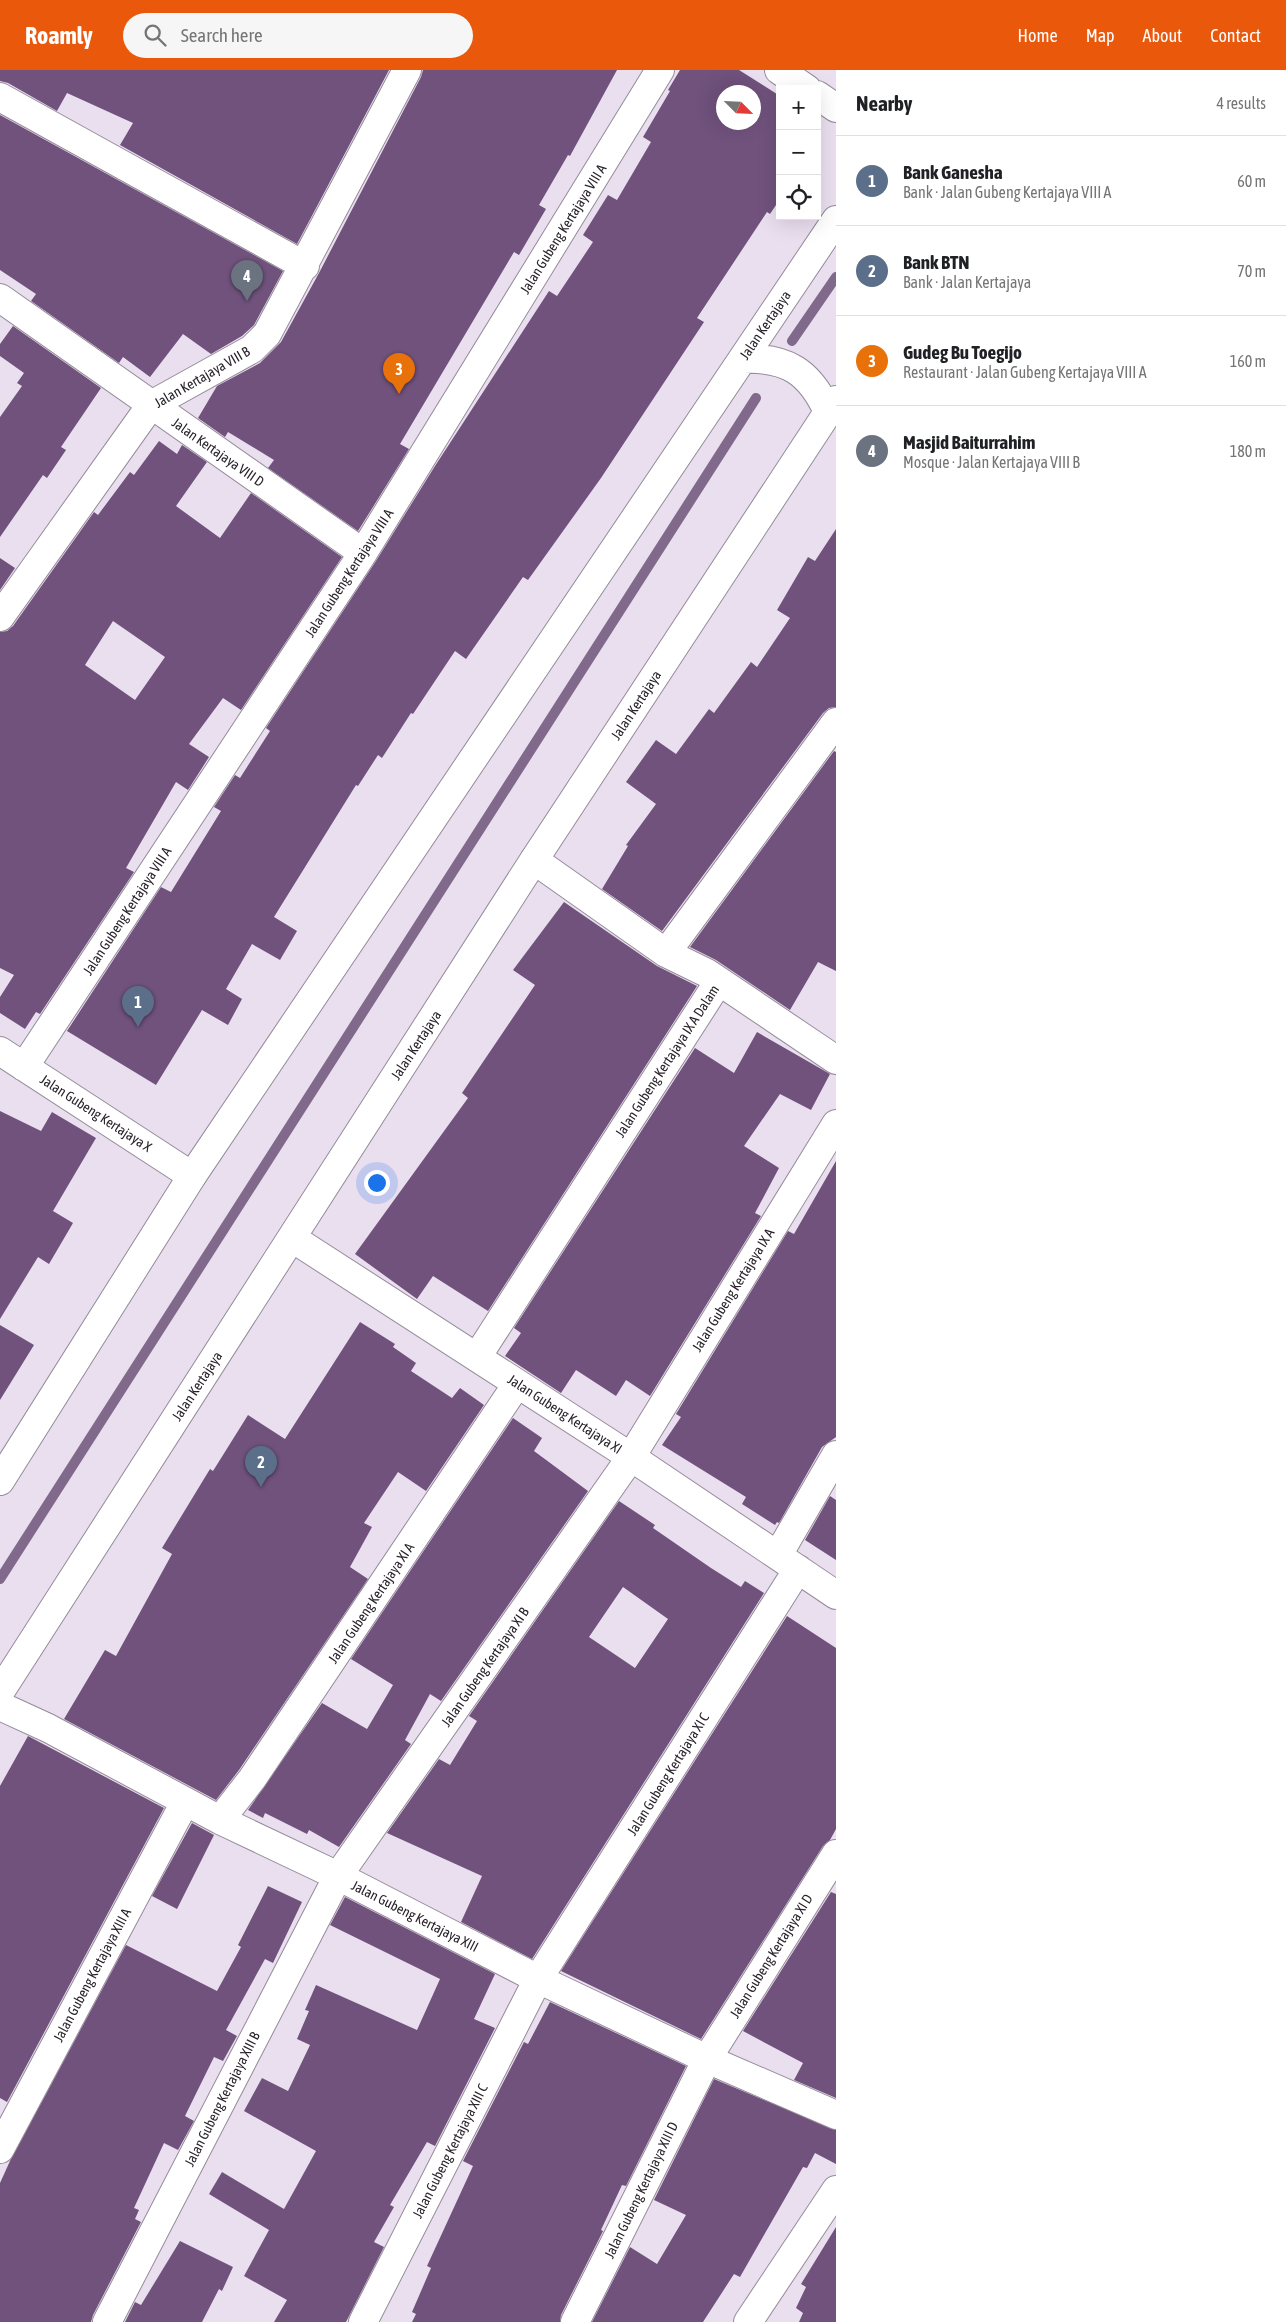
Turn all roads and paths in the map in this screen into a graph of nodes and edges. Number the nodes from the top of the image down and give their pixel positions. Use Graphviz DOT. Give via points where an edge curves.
graph roads {
  1 [pos="660,70"];
  2 [pos="779,70"];
  3 [pos="399,73"];
  4 [pos="801,85"];
  5 [pos="0,97"];
  6 [pos="821,98"];
  7 [pos="836,108"];
  8 [pos="836,220"];
  9 [pos="305,266"];
  10 [pos="0,298"];
  11 [pos="743,359"];
  12 [pos="151,405"];
  13 [pos="832,406"];
  14 [pos="363,553"];
  15 [pos="0,617"];
  16 [pos="836,722"];
  17 [pos="534,860"];
  18 [pos="666,952"];
  19 [pos="719,981"];
  20 [pos="0,1051"];
  21 [pos="836,1060"];
  22 [pos="24,1067"];
  23 [pos="836,1124"];
  24 [pos="192,1176"];
  25 [pos="292,1238"];
  26 [pos="477,1356"];
  27 [pos="518,1384"];
  28 [pos="836,1455"];
  29 [pos="631,1457"];
  30 [pos="0,1481"];
  31 [pos="788,1562"];
  32 [pos="836,1595"];
  33 [pos="0,1692"];
  34 [pos="0,1706"];
  35 [pos="185,1802"];
  36 [pos="220,1820"];
  37 [pos="836,1854"];
  38 [pos="338,1876"];
  39 [pos="538,1979"];
  40 [pos="706,2058"];
  41 [pos="836,2115"];
  42 [pos="0,2149"];
  43 [pos="836,2190"];
  44 [pos="107,2322"];
  45 [pos="363,2322"];
  46 [pos="575,2322"];
  47 [pos="748,2322"];
  1 -- 14 [label="street, Jalan Gubeng Kertajaya VIII A"];
  2 -- 4 [label="street"];
  3 -- 9 [label="street, Jalan Kertajaya VIII B"];
  5 -- 9 [label="street"];
  6 -- 7 [label="street"];
  8 -- 11 [label="street, Jalan Kertajaya"];
  9 -- 12 [label="street, Jalan Kertajaya VIII B" via="260,342"];
  10 -- 12 [label="street, Jalan Kertajaya VIII D"];
  11 -- 13 [label="street" via="761,358 795,369"];
  11 -- 24 [label="street, Jalan Kertajaya"];
  12 -- 14 [label="street, Jalan Kertajaya VIII D"];
  12 -- 15 [label="street, Jalan Kertajaya VIII B"];
  13 -- 17 [label="street, Jalan Kertajaya"];
  14 -- 22 [label="street, Jalan Gubeng Kertajaya VIII A"];
  16 -- 18 [label="street"];
  17 -- 18 [label="street, Jalan Gubeng Kertajaya IX A Dalam"];
  17 -- 25 [label="street, Jalan Kertajaya"];
  18 -- 19 [label="street, Jalan Gubeng Kertajaya IX A Dalam"];
  19 -- 21 [label="street"];
  19 -- 26 [label="street, Jalan Gubeng Kertajaya IX A Dalam"];
  20 -- 22 [label="street, Jalan Gubeng Kertajaya X"];
  22 -- 24 [label="street, Jalan Gubeng Kertajaya X"];
  23 -- 29 [label="street, Jalan Gubeng Kertajaya IX A"];
  24 -- 30 [label="street, Jalan Kertajaya"];
  25 -- 26 [label="street, Jalan Gubeng Kertajaya XI"];
  25 -- 33 [label="street, Jalan Kertajaya"];
  26 -- 27 [label="street, Jalan Gubeng Kertajaya XI"];
  27 -- 29 [label="street, Jalan Gubeng Kertajaya XI"];
  27 -- 36 [label="street, Jalan Gubeng Kertajaya XI A" via="258,1771"];
  28 -- 31 [label="street, Jalan Gubeng Kertajaya XI C"];
  29 -- 31 [label="street, Jalan Gubeng Kertajaya XI"];
  29 -- 38 [label="street, Jalan Gubeng Kertajaya XI B"];
  31 -- 32 [label="street, Jalan Gubeng Kertajaya XI"];
  31 -- 39 [label="street, Jalan Gubeng Kertajaya XI C"];
  34 -- 35 [label="street, Jalan Gubeng Kertajaya XIII" via="48,1728"];
  35 -- 36 [label="street, Jalan Gubeng Kertajaya XIII"];
  35 -- 42 [label="street, Jalan Gubeng Kertajaya XIII A"];
  36 -- 38 [label="street, Jalan Gubeng Kertajaya XIII"];
  37 -- 40 [label="street, Jalan Gubeng Kertajaya XI D"];
  38 -- 39 [label="street, Jalan Gubeng Kertajaya XIII"];
  38 -- 44 [label="street, Jalan Gubeng Kertajaya XIII B"];
  39 -- 40 [label="street, Jalan Gubeng Kertajaya XIII"];
  39 -- 45 [label="street, Jalan Gubeng Kertajaya XIII C"];
  40 -- 41 [label="street, Jalan Gubeng Kertajaya XIII"];
  40 -- 46 [label="street, Jalan Gubeng Kertajaya XIII D"];
  43 -- 47 [label="street"];
}
